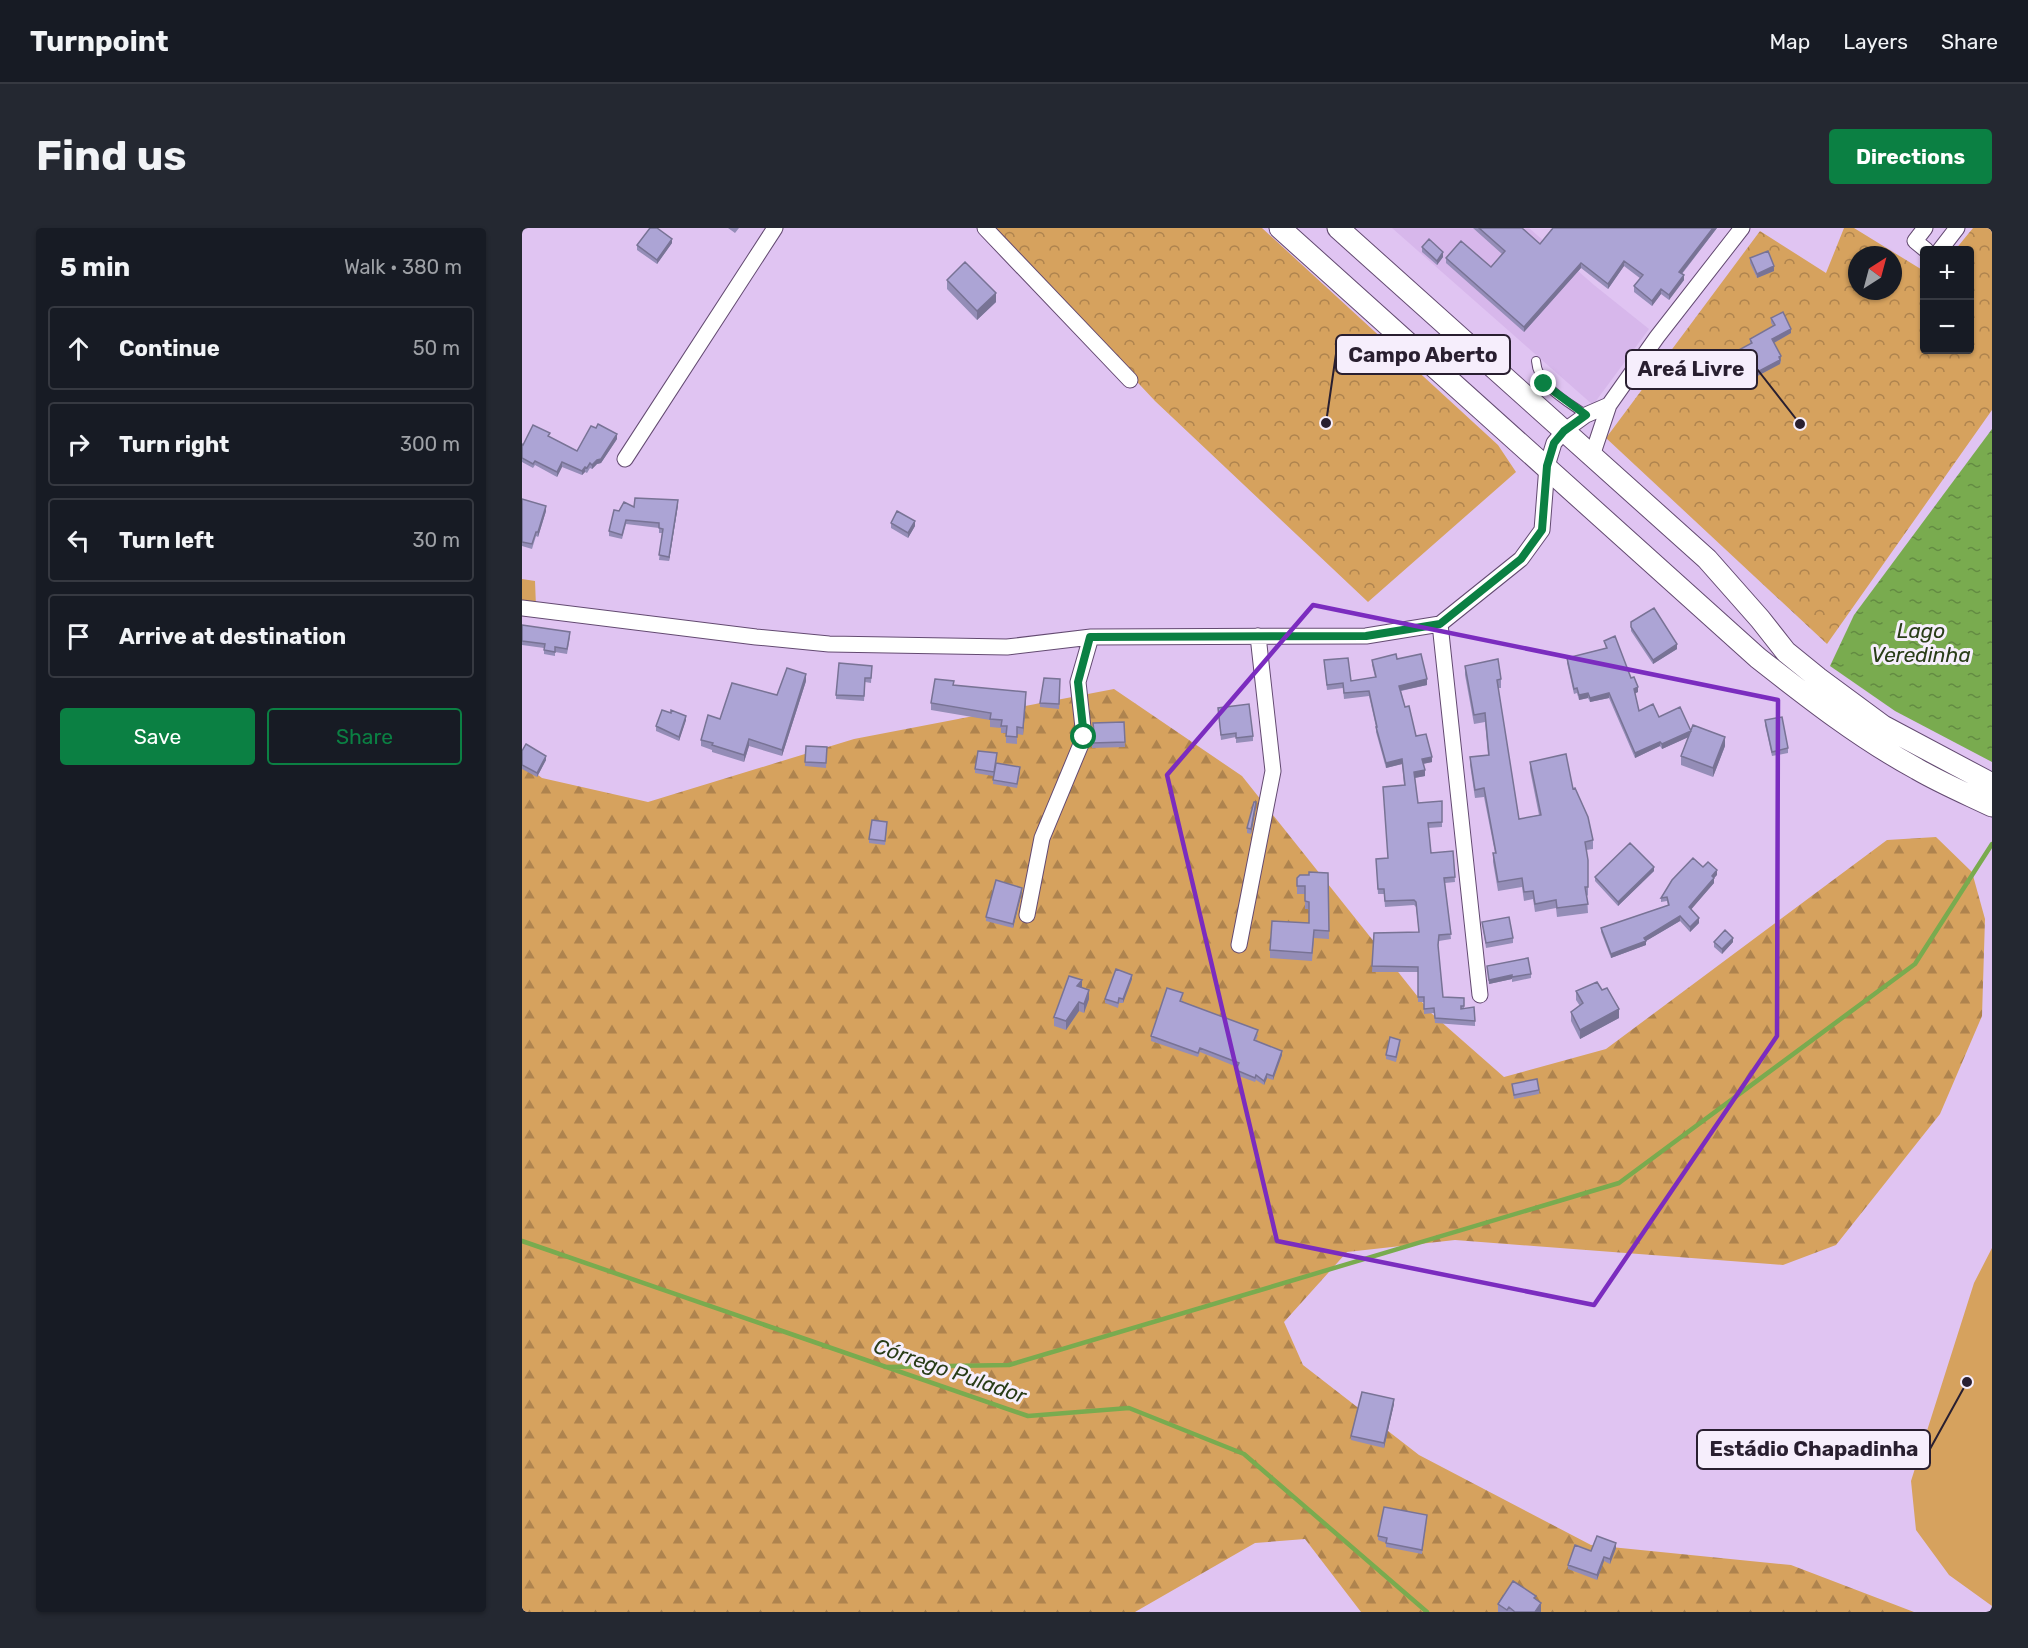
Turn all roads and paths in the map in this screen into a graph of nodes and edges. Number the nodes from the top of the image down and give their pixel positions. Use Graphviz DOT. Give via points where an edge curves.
graph roads {
  1 [pos="775,228"];
  2 [pos="985,228"];
  3 [pos="1280,228"];
  4 [pos="1338,228"];
  5 [pos="1742,228"];
  6 [pos="1925,228"];
  7 [pos="1957,228"];
  8 [pos="1921,246"];
  9 [pos="1943,246"];
  10 [pos="1536,361"];
  11 [pos="1130,380"];
  12 [pos="1609,405"];
  13 [pos="1586,415"];
  14 [pos="1564,431"];
  15 [pos="1592,456"];
  16 [pos="625,459"];
  17 [pos="1547,466"];
  18 [pos="522,608"];
  19 [pos="1440,624"];
  20 [pos="1258,636"];
  21 [pos="1090,637"];
  22 [pos="1992,784"];
  23 [pos="1992,806"];
  24 [pos="1027,915"];
  25 [pos="1239,945"];
  26 [pos="1480,995"];
  1 -- 16 [label="street"];
  2 -- 11 [label="street"];
  3 -- 17 [label="street"];
  4 -- 14 [label="street"];
  5 -- 12 [label="street"];
  6 -- 8 [label="street" via="1915,241"];
  7 -- 9 [label="street"];
  10 -- 13 [label="lane" via="1544,384"];
  12 -- 13 [label="street"];
  12 -- 15 [label="street"];
  13 -- 14 [label="street"];
  14 -- 15 [label="street"];
  14 -- 17 [label="street" via="1554,443"];
  15 -- 22 [label="street" via="1707,559 1786,652 1883,726"];
  17 -- 19 [label="street" via="1542,530 1521,559"];
  17 -- 23 [label="street" via="1758,658 1821,708 1918,770"];
  18 -- 21 [label="street" via="830,644 1007,646"];
  19 -- 20 [label="street" via="1366,636"];
  19 -- 26 [label="street"];
  20 -- 21 [label="street"];
  20 -- 25 [label="street" via="1273,771"];
  21 -- 24 [label="street" via="1078,682 1084,737 1042,838"];
}
